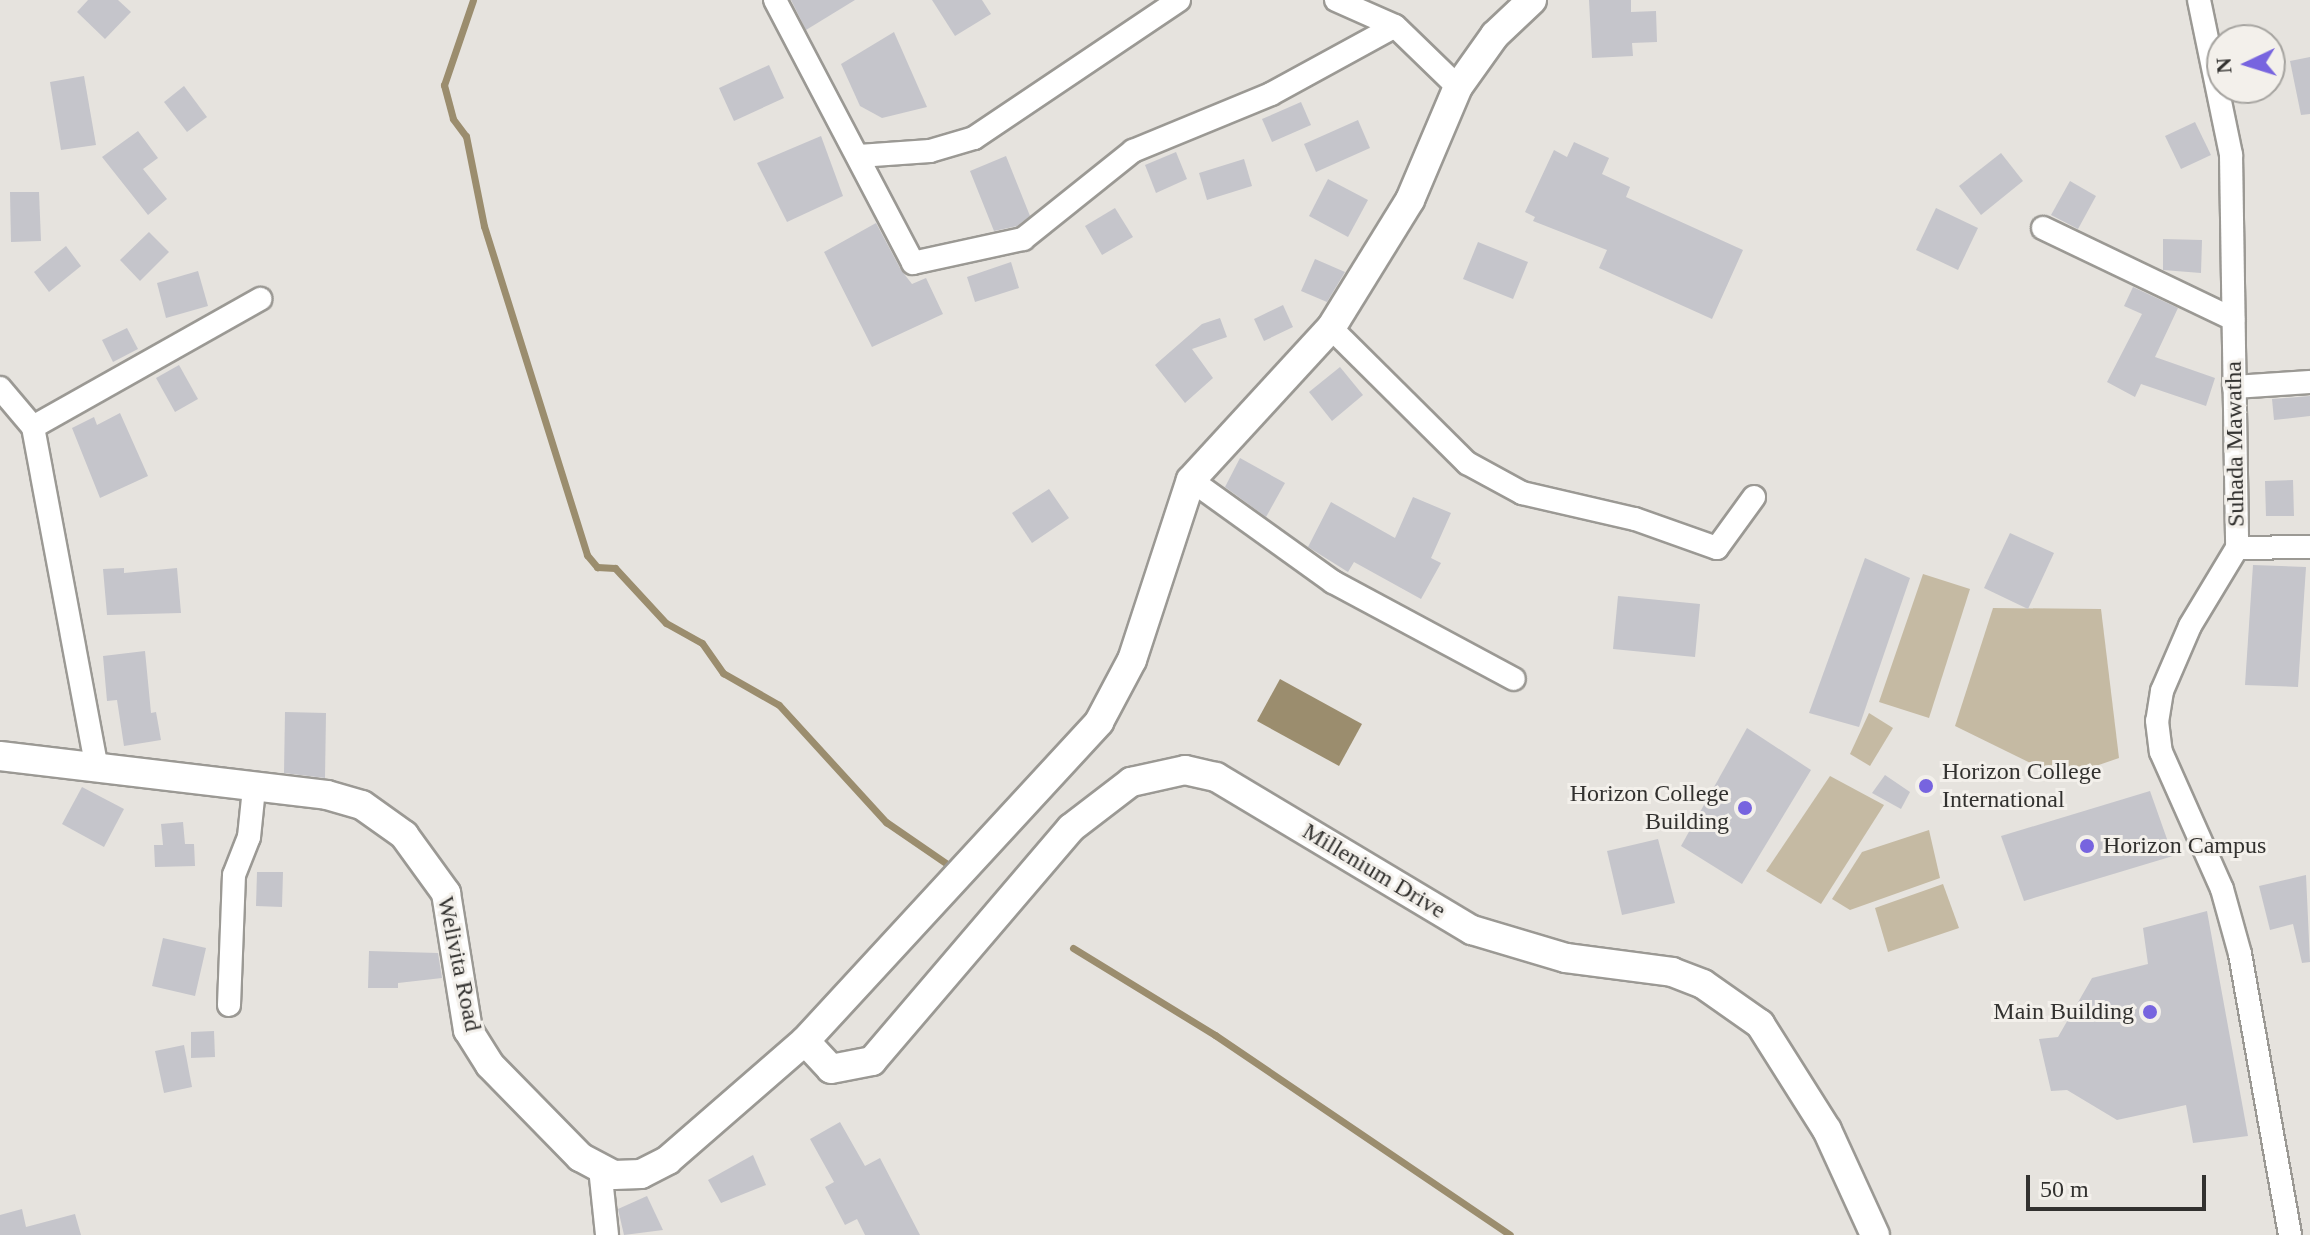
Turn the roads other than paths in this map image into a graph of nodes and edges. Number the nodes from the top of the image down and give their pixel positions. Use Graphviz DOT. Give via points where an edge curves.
graph roads {
  1 [pos="775,0"];
  2 [pos="1179,0"];
  3 [pos="1336,0"];
  4 [pos="1532,0"];
  5 [pos="2199,0"];
  6 [pos="1395,26"];
  7 [pos="1458,87"];
  8 [pos="859,156"];
  9 [pos="2043,228"];
  10 [pos="260,299"];
  11 [pos="2233,319"];
  12 [pos="1331,328"];
  13 [pos="2310,382"];
  14 [pos="2234,387"];
  15 [pos="0,388"];
  16 [pos="33,427"];
  17 [pos="1191,480"];
  18 [pos="1754,497"];
  19 [pos="2310,547"];
  20 [pos="2237,548"];
  21 [pos="1514,679"];
  22 [pos="0,756"];
  23 [pos="96,765"];
  24 [pos="254,789"];
  25 [pos="229,1005"];
  26 [pos="805,1041"];
  27 [pos="600,1168"];
  28 [pos="607,1235"];
  29 [pos="1875,1235"];
  30 [pos="2290,1235"];
  1 -- 8 [label="street"];
  2 -- 8 [label="street" via="974,138 930,151"];
  3 -- 6 [label="street"];
  4 -- 7 [label="street" via="1495,35"];
  5 -- 11 [label="street, Suhada Mawatha" via="2231,155"];
  6 -- 7 [label="street"];
  6 -- 8 [label="street" via="1271,94 1133,151 1023,239 966,255 913,263"];
  7 -- 12 [label="street" via="1410,200"];
  9 -- 11 [label="street"];
  10 -- 16 [label="street"];
  11 -- 14 [label="street, Suhada Mawatha"];
  12 -- 17 [label="street"];
  12 -- 18 [label="street" via="1467,463 1522,493 1635,519 1717,548"];
  13 -- 14 [label="street"];
  14 -- 20 [label="street, Suhada Mawatha"];
  15 -- 16 [label="street"];
  16 -- 23 [label="street"];
  17 -- 21 [label="street" via="1333,582"];
  17 -- 26 [label="street" via="1132,660 1099,722"];
  19 -- 20 [label="street"];
  20 -- 30 [label="street, Suhada Mawatha" via="2190,626 2162,691 2157,721 2161,752 2222,889 2240,954"];
  22 -- 23 [label="street, Welivita Road"];
  23 -- 24 [label="street, Welivita Road"];
  24 -- 25 [label="street" via="249,837 234,875"];
  24 -- 27 [label="street, Welivita Road" via="327,795 362,805 404,835 446,893 468,1030 490,1065 580,1157"];
  26 -- 27 [label="street" via="668,1160 626,1176"];
  26 -- 29 [label="street, Millenium Drive" via="831,1069 862,1065 1071,828 1131,782 1185,770 1216,777 1472,930 1566,958 1672,972 1703,984 1760,1024 1827,1130"];
  27 -- 28 [label="street"];
}
